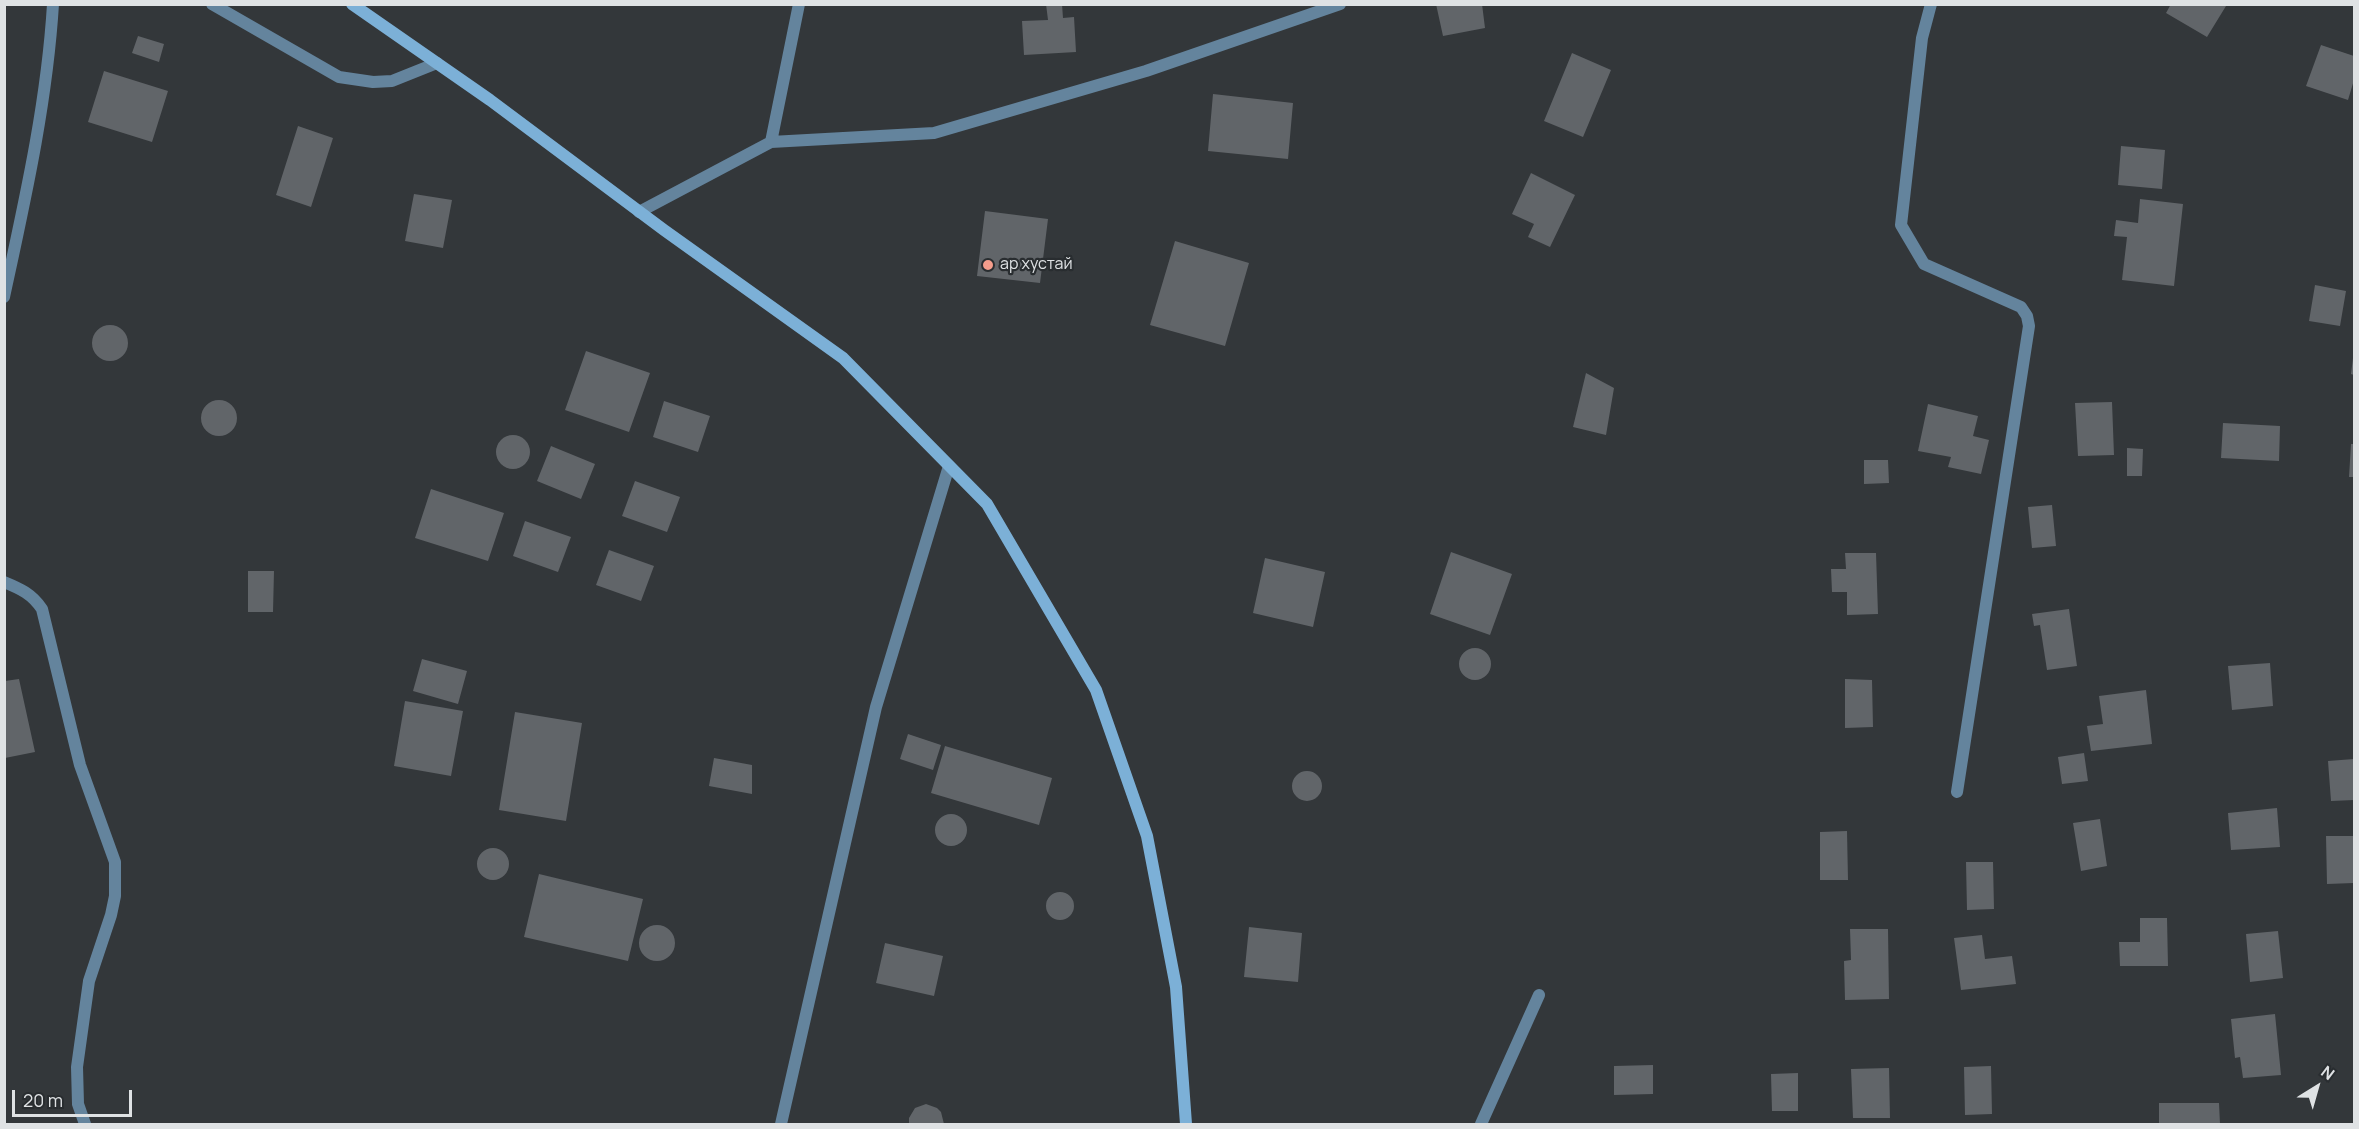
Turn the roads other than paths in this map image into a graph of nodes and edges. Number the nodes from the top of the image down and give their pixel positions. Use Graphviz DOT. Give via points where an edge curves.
graph roads {
  1 [pos="53,4"];
  2 [pos="212,4"];
  3 [pos="352,4"];
  4 [pos="799,4"];
  5 [pos="1340,4"];
  6 [pos="1931,4"];
  7 [pos="437,63"];
  8 [pos="771,142"];
  9 [pos="639,212"];
  10 [pos="5,295"];
  11 [pos="949,466"];
  12 [pos="4,582"];
  13 [pos="1957,792"];
  14 [pos="1539,995"];
  15 [pos="85,1125"];
  16 [pos="781,1125"];
  17 [pos="1186,1125"];
  18 [pos="1481,1125"];
  1 -- 10 [label="street" via="34,155"];
  2 -- 7 [label="street" via="339,77 392,81"];
  3 -- 7 [label="main road"];
  4 -- 8 [label="street"];
  5 -- 8 [label="street" via="1146,71 934,133"];
  6 -- 13 [label="street" via="1922,38 1901,225 1924,264 2021,307 2029,326"];
  7 -- 9 [label="main road"];
  8 -- 9 [label="street"];
  9 -- 11 [label="main road" via="843,358"];
  11 -- 16 [label="street" via="876,706"];
  11 -- 17 [label="main road" via="987,504 1100,701 1148,836 1176,987"];
  12 -- 15 [label="street" via="27,592 42,609 80,765 115,862 115,896 89,981 77,1067 78,1104"];
  14 -- 18 [label="street"];
}
